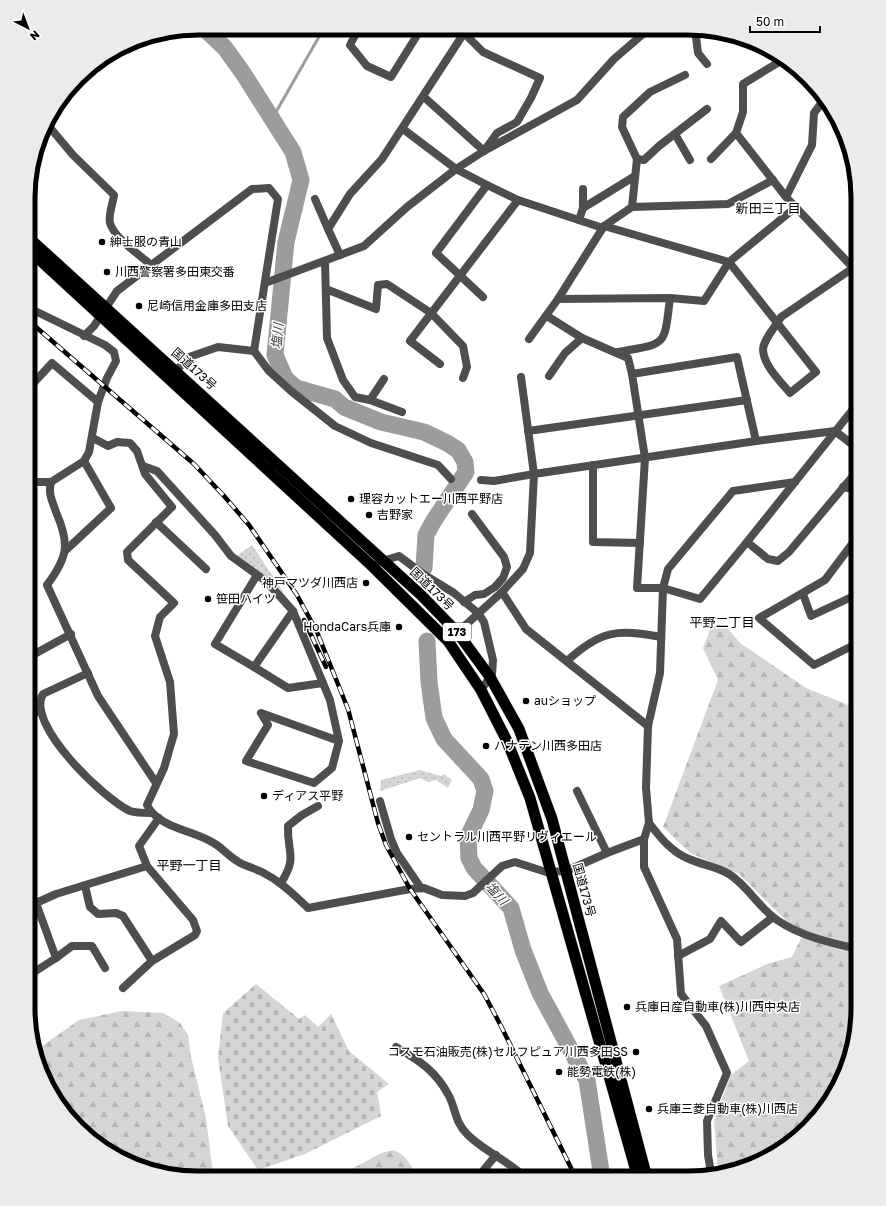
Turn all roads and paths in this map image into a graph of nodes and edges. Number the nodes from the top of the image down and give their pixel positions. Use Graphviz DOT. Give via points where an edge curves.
graph roads {
  1 [pos="355,35"];
  2 [pos="417,35"];
  3 [pos="460,35"];
  4 [pos="466,35"];
  5 [pos="642,35"];
  6 [pos="696,35"];
  7 [pos="777,63"];
  8 [pos="707,64"];
  9 [pos="685,75"];
  10 [pos="424,97"];
  11 [pos="821,104"];
  12 [pos="707,109"];
  13 [pos="51,128"];
  14 [pos="403,129"];
  15 [pos="736,133"];
  16 [pos="675,134"];
  17 [pos="484,151"];
  18 [pos="637,159"];
  19 [pos="711,159"];
  20 [pos="690,160"];
  21 [pos="456,169"];
  22 [pos="635,176"];
  23 [pos="773,180"];
  24 [pos="487,184"];
  25 [pos="583,189"];
  26 [pos="786,197"];
  27 [pos="315,199"];
  28 [pos="518,200"];
  29 [pos="632,207"];
  30 [pos="796,207"];
  31 [pos="583,208"];
  32 [pos="579,220"];
  33 [pos="603,227"];
  34 [pos="328,229"];
  35 [pos="35,244"];
  36 [pos="35,255"];
  37 [pos="340,255"];
  38 [pos="325,261"];
  39 [pos="729,262"];
  40 [pos="152,265"];
  41 [pos="851,266"];
  42 [pos="851,274"];
  43 [pos="460,275"];
  44 [pos="265,283"];
  45 [pos="326,289"];
  46 [pos="483,297"];
  47 [pos="670,298"];
  48 [pos="558,299"];
  49 [pos="35,311"];
  50 [pos="103,311"];
  51 [pos="431,313"];
  52 [pos="547,316"];
  53 [pos="777,323"];
  54 [pos="84,336"];
  55 [pos="529,338"];
  56 [pos="582,338"];
  57 [pos="254,351"];
  58 [pos="618,352"];
  59 [pos="440,364"];
  60 [pos="172,374"];
  61 [pos="632,374"];
  62 [pos="549,376"];
  63 [pos="521,377"];
  64 [pos="463,378"];
  65 [pos="384,379"];
  66 [pos="35,381"];
  67 [pos="370,400"];
  68 [pos="747,400"];
  69 [pos="98,402"];
  70 [pos="402,412"];
  71 [pos="851,412"];
  72 [pos="638,415"];
  73 [pos="528,431"];
  74 [pos="835,431"];
  75 [pos="93,438"];
  76 [pos="756,441"];
  77 [pos="851,444"];
  78 [pos="645,457"];
  79 [pos="84,461"];
  80 [pos="594,465"];
  81 [pos="143,466"];
  82 [pos="534,474"];
  83 [pos="851,478"];
  84 [pos="451,479"];
  85 [pos="482,480"];
  86 [pos="35,482"];
  87 [pos="51,482"];
  88 [pos="795,482"];
  89 [pos="843,487"];
  90 [pos="851,489"];
  91 [pos="472,514"];
  92 [pos="156,522"];
  93 [pos="747,542"];
  94 [pos="640,543"];
  95 [pos="851,545"];
  96 [pos="66,550"];
  97 [pos="384,561"];
  98 [pos="371,565"];
  99 [pos="206,569"];
  100 [pos="257,575"];
  101 [pos="663,588"];
  102 [pos="502,592"];
  103 [pos="803,594"];
  104 [pos="851,597"];
  105 [pos="464,602"];
  106 [pos="293,611"];
  107 [pos="478,613"];
  108 [pos="458,632"];
  109 [pos="71,634"];
  110 [pos="661,637"];
  111 [pos="448,641"];
  112 [pos="851,646"];
  113 [pos="35,654"];
  114 [pos="568,661"];
  115 [pos="254,667"];
  116 [pos="88,673"];
  117 [pos="490,677"];
  118 [pos="323,683"];
  119 [pos="481,690"];
  120 [pos="39,710"];
  121 [pos="35,713"];
  122 [pos="648,726"];
  123 [pos="339,741"];
  124 [pos="156,783"];
  125 [pos="577,791"];
  126 [pos="380,801"];
  127 [pos="318,806"];
  128 [pos="151,813"];
  129 [pos="159,818"];
  130 [pos="649,823"];
  131 [pos="644,839"];
  132 [pos="607,853"];
  133 [pos="147,866"];
  134 [pos="566,871"];
  135 [pos="553,872"];
  136 [pos="282,883"];
  137 [pos="85,886"];
  138 [pos="421,888"];
  139 [pos="35,901"];
  140 [pos="35,909"];
  141 [pos="773,916"];
  142 [pos="851,947"];
  143 [pos="678,956"];
  144 [pos="56,958"];
  145 [pos="152,961"];
  146 [pos="105,968"];
  147 [pos="35,972"];
  148 [pos="123,988"];
  149 [pos="396,1047"];
  150 [pos="496,1155"];
  151 [pos="711,1170"];
  152 [pos="483,1171"];
  153 [pos="517,1171"];
  154 [pos="636,1171"];
  155 [pos="645,1171"];
  1 -- 2 [label="street" via="350,45 367,66 391,77"];
  3 -- 10 [label="street"];
  4 -- 17 [label="street" via="483,52 540,78 517,122 497,133"];
  5 -- 17 [label="street" via="614,59 577,100"];
  6 -- 8 [label="street" via="698,53"];
  7 -- 15 [label="street" via="743,84 743,112"];
  9 -- 18 [label="street" via="650,92 623,117 622,127"];
  10 -- 14 [label="street"];
  10 -- 17 [label="street"];
  11 -- 26 [label="street" via="814,113 812,145"];
  12 -- 16 [label="street"];
  13 -- 40 [label="street" via="73,155 114,195 109,222 112,229"];
  14 -- 21 [label="street"];
  14 -- 34 [label="street" via="382,160 350,194"];
  15 -- 19 [label="street"];
  15 -- 23 [label="street"];
  16 -- 18 [label="street" via="644,160"];
  16 -- 20 [label="street"];
  17 -- 21 [label="street"];
  18 -- 22 [label="street"];
  21 -- 24 [label="street"];
  21 -- 37 [label="street" via="407,207 364,246"];
  22 -- 29 [label="street"];
  22 -- 31 [label="street"];
  23 -- 26 [label="street"];
  23 -- 29 [label="street" via="728,204"];
  24 -- 28 [label="street"];
  24 -- 43 [label="street" via="436,253"];
  25 -- 31 [label="street"];
  26 -- 30 [label="street"];
  27 -- 34 [label="street"];
  28 -- 32 [label="street"];
  28 -- 43 [label="street"];
  29 -- 33 [label="street"];
  30 -- 39 [label="street"];
  30 -- 41 [label="street"];
  31 -- 32 [label="street"];
  32 -- 33 [label="street"];
  33 -- 39 [label="street"];
  33 -- 48 [label="street"];
  34 -- 37 [label="street"];
  35 -- 50 [label="highway, 国道173号 / 173"];
  36 -- 50 [label="highway, 国道173号 / 173"];
  37 -- 38 [label="street"];
  38 -- 44 [label="street"];
  38 -- 45 [label="street"];
  39 -- 47 [label="street" via="704,302"];
  39 -- 53 [label="street"];
  40 -- 44 [label="street" via="252,189 269,188 278,199"];
  40 -- 50 [label="street" via="117,291"];
  42 -- 53 [label="street" via="781,317"];
  43 -- 46 [label="street"];
  43 -- 51 [label="street"];
  44 -- 57 [label="street"];
  45 -- 51 [label="street" via="376,308 378,285 387,284"];
  45 -- 67 [label="street" via="327,338 343,380 356,397"];
  47 -- 48 [label="street"];
  47 -- 58 [label="street" via="666,335 651,346"];
  48 -- 52 [label="street"];
  49 -- 54 [label="street"];
  50 -- 54 [label="street"];
  50 -- 60 [label="highway, 国道173号 / 173"];
  51 -- 59 [label="street" via="410,341"];
  51 -- 64 [label="street" via="463,346 467,367"];
  52 -- 55 [label="street"];
  52 -- 56 [label="street"];
  53 -- 53 [label="street" via="768,336 763,350 768,364 790,393 816,372"];
  54 -- 69 [label="street" via="114,352 116,361"];
  56 -- 58 [label="street"];
  56 -- 62 [label="street" via="565,353"];
  57 -- 60 [label="street" via="218,347 189,357"];
  57 -- 84 [label="street" via="269,371 335,426 372,443 438,465"];
  58 -- 61 [label="street" via="628,358"];
  60 -- 97 [label="highway, 国道173号 / 173"];
  60 -- 98 [label="highway, 国道173号 / 173"];
  61 -- 68 [label="street" via="738,357"];
  61 -- 72 [label="street"];
  63 -- 73 [label="street"];
  65 -- 67 [label="street"];
  66 -- 69 [label="street" via="52,363"];
  67 -- 70 [label="street"];
  68 -- 72 [label="street"];
  68 -- 76 [label="street"];
  69 -- 75 [label="street"];
  71 -- 74 [label="street"];
  72 -- 73 [label="street"];
  72 -- 78 [label="street"];
  73 -- 82 [label="street"];
  74 -- 76 [label="street"];
  74 -- 77 [label="street"];
  74 -- 88 [label="street"];
  75 -- 79 [label="street" via="90,452"];
  75 -- 81 [label="street" via="108,446 117,442 130,443 137,451"];
  76 -- 78 [label="street"];
  78 -- 80 [label="street"];
  78 -- 94 [label="street"];
  79 -- 87 [label="street"];
  79 -- 96 [label="street" via="111,508"];
  80 -- 82 [label="street"];
  80 -- 94 [label="street" via="593,542"];
  81 -- 92 [label="street" via="145,474 172,507"];
  81 -- 100 [label="street" via="156,471 231,556"];
  82 -- 85 [label="street" via="494,481"];
  82 -- 102 [label="street" via="530,553 523,569"];
  83 -- 89 [label="street"];
  86 -- 87 [label="street"];
  87 -- 96 [label="street" via="48,493 57,514"];
  88 -- 93 [label="street"];
  88 -- 101 [label="street" via="733,491 668,569"];
  89 -- 90 [label="street"];
  89 -- 93 [label="street" via="789,552 778,561 768,559"];
  91 -- 105 [label="street" via="504,557 507,567 503,578 495,587"];
  92 -- 99 [label="street"];
  92 -- 124 [label="street" via="127,552 128,560 174,604 160,617 155,636 170,682 174,734 164,768"];
  93 -- 101 [label="street" via="700,599"];
  94 -- 101 [label="street" via="637,588"];
  95 -- 103 [label="street" via="825,580"];
  96 -- 109 [label="street" via="47,585"];
  97 -- 98 [label="street"];
  97 -- 105 [label="street" via="399,556"];
  97 -- 108 [label="highway, 国道173号 / 173"];
  98 -- 111 [label="highway, 国道173号 / 173"];
  100 -- 106 [label="street" via="267,582"];
  100 -- 115 [label="street" via="215,644"];
  101 -- 110 [label="street"];
  102 -- 107 [label="street"];
  102 -- 114 [label="street" via="526,629"];
  103 -- 104 [label="street" via="811,616"];
  103 -- 112 [label="street" via="759,618 814,665"];
  105 -- 107 [label="street"];
  106 -- 115 [label="street"];
  106 -- 118 [label="street"];
  107 -- 108 [label="street"];
  107 -- 117 [label="street" via="484,622 493,660"];
  108 -- 111 [label="street"];
  108 -- 117 [label="highway, 国道173号 / 173"];
  109 -- 113 [label="street"];
  109 -- 116 [label="street"];
  110 -- 114 [label="street" via="612,632 585,645"];
  110 -- 122 [label="street" via="660,673"];
  111 -- 119 [label="highway, 国道173号 / 173"];
  114 -- 122 [label="street"];
  115 -- 118 [label="street" via="288,688"];
  116 -- 120 [label="street" via="43,694"];
  116 -- 124 [label="street" via="98,696"];
  117 -- 119 [label="street"];
  117 -- 134 [label="highway, 国道173号 / 173" via="519,729 552,819"];
  118 -- 123 [label="street" via="330,700"];
  119 -- 135 [label="highway, 国道173号 / 173" via="507,741 530,798"];
  120 -- 121 [label="street"];
  120 -- 128 [label="street" via="63,752 73,764 121,806 132,812"];
  122 -- 130 [label="street" via="646,788"];
  123 -- 123 [label="street" via="332,768 314,783 246,761 268,725 262,713"];
  124 -- 128 [label="street" via="148,806"];
  125 -- 132 [label="street"];
  126 -- 138 [label="street" via="397,852"];
  127 -- 136 [label="street" via="288,826 292,860 290,870"];
  128 -- 129 [label="street"];
  129 -- 133 [label="street" via="139,846"];
  129 -- 136 [label="street" via="210,840 237,861"];
  130 -- 131 [label="street"];
  130 -- 141 [label="street" via="667,845 688,859 719,868 730,875"];
  131 -- 132 [label="street"];
  131 -- 143 [label="street" via="644,867 677,939"];
  132 -- 134 [label="street"];
  133 -- 137 [label="street"];
  133 -- 145 [label="street" via="193,920 197,931 195,935"];
  134 -- 135 [label="street"];
  134 -- 155 [label="highway, 国道173号 / 173"];
  135 -- 138 [label="street" via="515,862 502,866 473,893 465,896 442,895"];
  135 -- 154 [label="highway, 国道173号 / 173" via="600,1050"];
  136 -- 138 [label="street" via="308,908"];
  137 -- 139 [label="street"];
  137 -- 145 [label="street" via="90,907 98,914 116,913 123,916"];
  140 -- 144 [label="street"];
  141 -- 142 [label="street" via="788,926 827,942"];
  141 -- 143 [label="street" via="742,942 721,922 710,939"];
  143 -- 151 [label="street" via="681,994 706,1026 727,1073 707,1121"];
  144 -- 146 [label="street" via="72,946 92,946"];
  144 -- 147 [label="street"];
  145 -- 148 [label="street"];
  149 -- 150 [label="street" via="434,1072 449,1096 457,1122 468,1135"];
  150 -- 152 [label="street"];
  150 -- 153 [label="street"];
}
